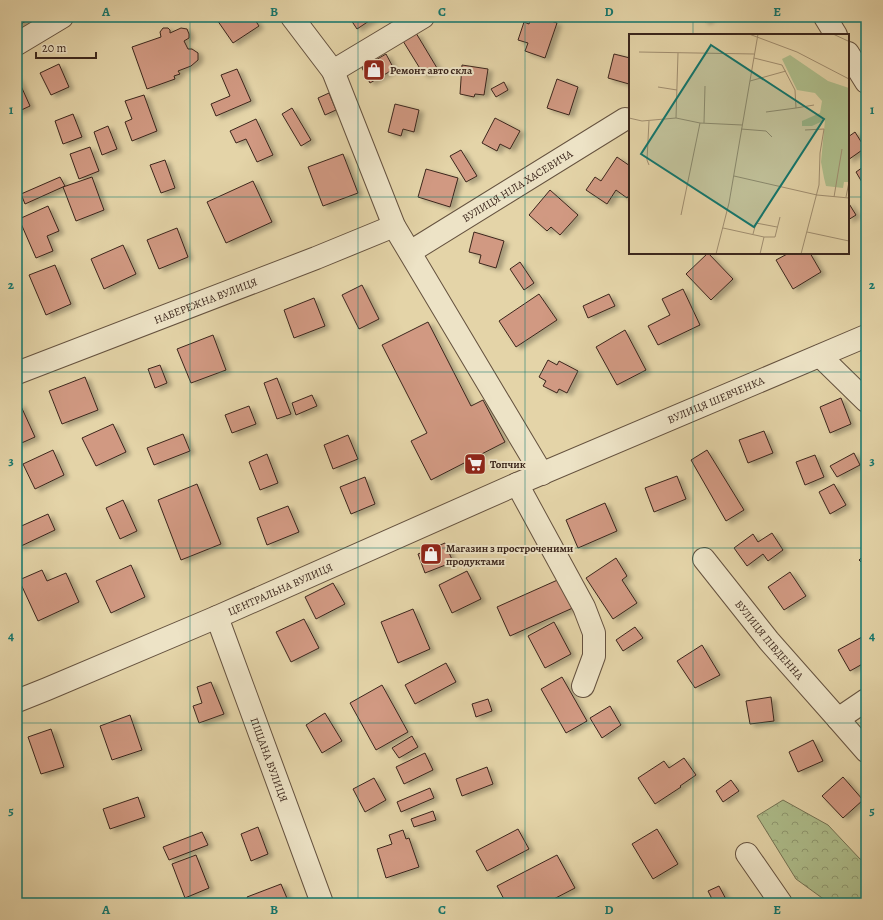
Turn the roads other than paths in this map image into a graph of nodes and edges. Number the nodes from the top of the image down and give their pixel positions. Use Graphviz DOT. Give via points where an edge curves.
graph roads {
  1 [pos="62,17"];
  2 [pos="292,17"];
  3 [pos="423,17"];
  4 [pos="825,17"];
  5 [pos="835,34"];
  6 [pos="17,44"];
  7 [pos="849,56"];
  8 [pos="333,71"];
  9 [pos="866,82"];
  10 [pos="625,119"];
  11 [pos="394,226"];
  12 [pos="410,252"];
  13 [pos="866,336"];
  14 [pos="820,356"];
  15 [pos="17,373"];
  16 [pos="866,401"];
  17 [pos="542,474"];
  18 [pos="517,484"];
  19 [pos="704,559"];
  20 [pos="217,617"];
  21 [pos="583,686"];
  22 [pos="866,700"];
  23 [pos="17,701"];
  24 [pos="838,718"];
  25 [pos="866,751"];
  26 [pos="746,854"];
  27 [pos="322,903"];
  28 [pos="781,903"];
  1 -- 6 [label="street"];
  2 -- 8 [label="street"];
  3 -- 8 [label="street"];
  4 -- 5 [label="street"];
  7 -- 9 [label="street"];
  8 -- 11 [label="street"];
  10 -- 12 [label="street, ВУЛИЦЯ НІЛА ХАСЕВИЧА"];
  11 -- 12 [label="street"];
  11 -- 15 [label="street, НАБЕРЕЖНА ВУЛИЦЯ"];
  12 -- 17 [label="street"];
  13 -- 14 [label="street, ВУЛИЦЯ ШЕВЧЕНКА"];
  14 -- 16 [label="street"];
  14 -- 17 [label="street, ВУЛИЦЯ ШЕВЧЕНКА"];
  17 -- 18 [label="street, ЦЕНТРАЛЬНА ВУЛИЦЯ"];
  18 -- 20 [label="street, ЦЕНТРАЛЬНА ВУЛИЦЯ"];
  18 -- 21 [label="street" via="584,607 594,633 594,656"];
  19 -- 24 [label="street, ВУЛИЦЯ ПІВДЕННА" via="769,641"];
  20 -- 23 [label="street, ЦЕНТРАЛЬНА ВУЛИЦЯ"];
  20 -- 27 [label="street, ПІЩАНА ВУЛИЦЯ"];
  22 -- 24 [label="street"];
  24 -- 25 [label="street, ВУЛИЦЯ ПІВДЕННА"];
  26 -- 28 [label="street"];
}
